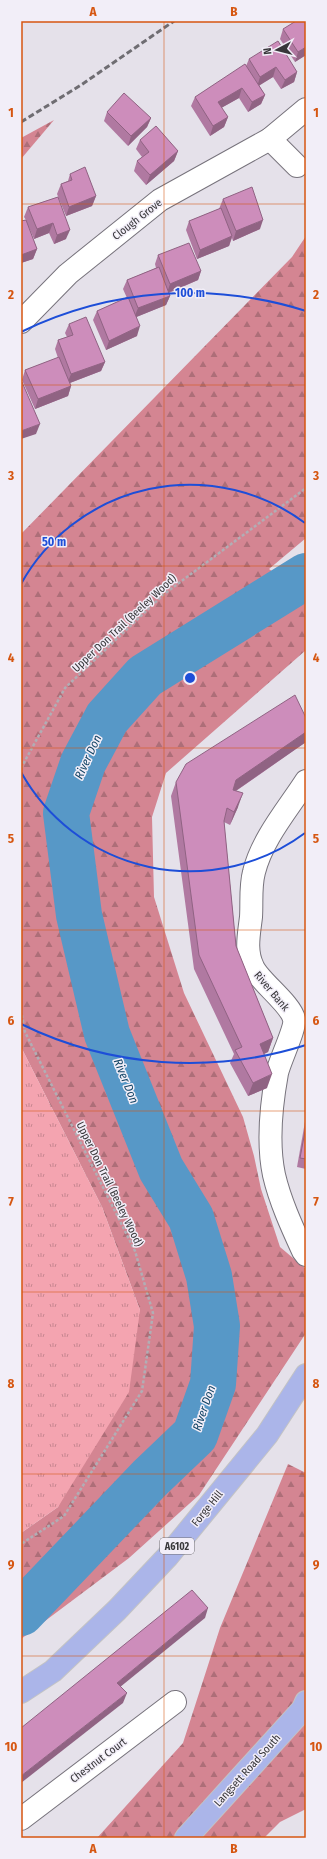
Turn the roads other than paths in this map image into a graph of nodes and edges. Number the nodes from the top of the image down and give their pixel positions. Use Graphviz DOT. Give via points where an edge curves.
graph roads {
  1 [pos="306,108"];
  2 [pos="270,139"];
  3 [pos="297,166"];
  4 [pos="21,322"];
  5 [pos="306,781"];
  6 [pos="306,1255"];
  7 [pos="306,1375"];
  8 [pos="21,1692"];
  9 [pos="175,1702"];
  10 [pos="306,1702"];
  11 [pos="21,1819"];
  12 [pos="186,1838"];
  1 -- 2 [label="street, Clough Grove"];
  2 -- 3 [label="street"];
  2 -- 4 [label="street, Clough Grove" via="160,200 68,274"];
  5 -- 6 [label="street, River Bank" via="263,847 254,871 250,889 252,909 247,952 253,969 294,1018 293,1031 285,1045 277,1072 270,1124 274,1175 287,1215"];
  7 -- 8 [label="main road, Forge Hill / A6102" via="267,1435 168,1556 117,1610 53,1671"];
  9 -- 11 [label="street, Chestnut Court"];
  10 -- 12 [label="main road, Langsett Road South" via="303,1709"];
}
